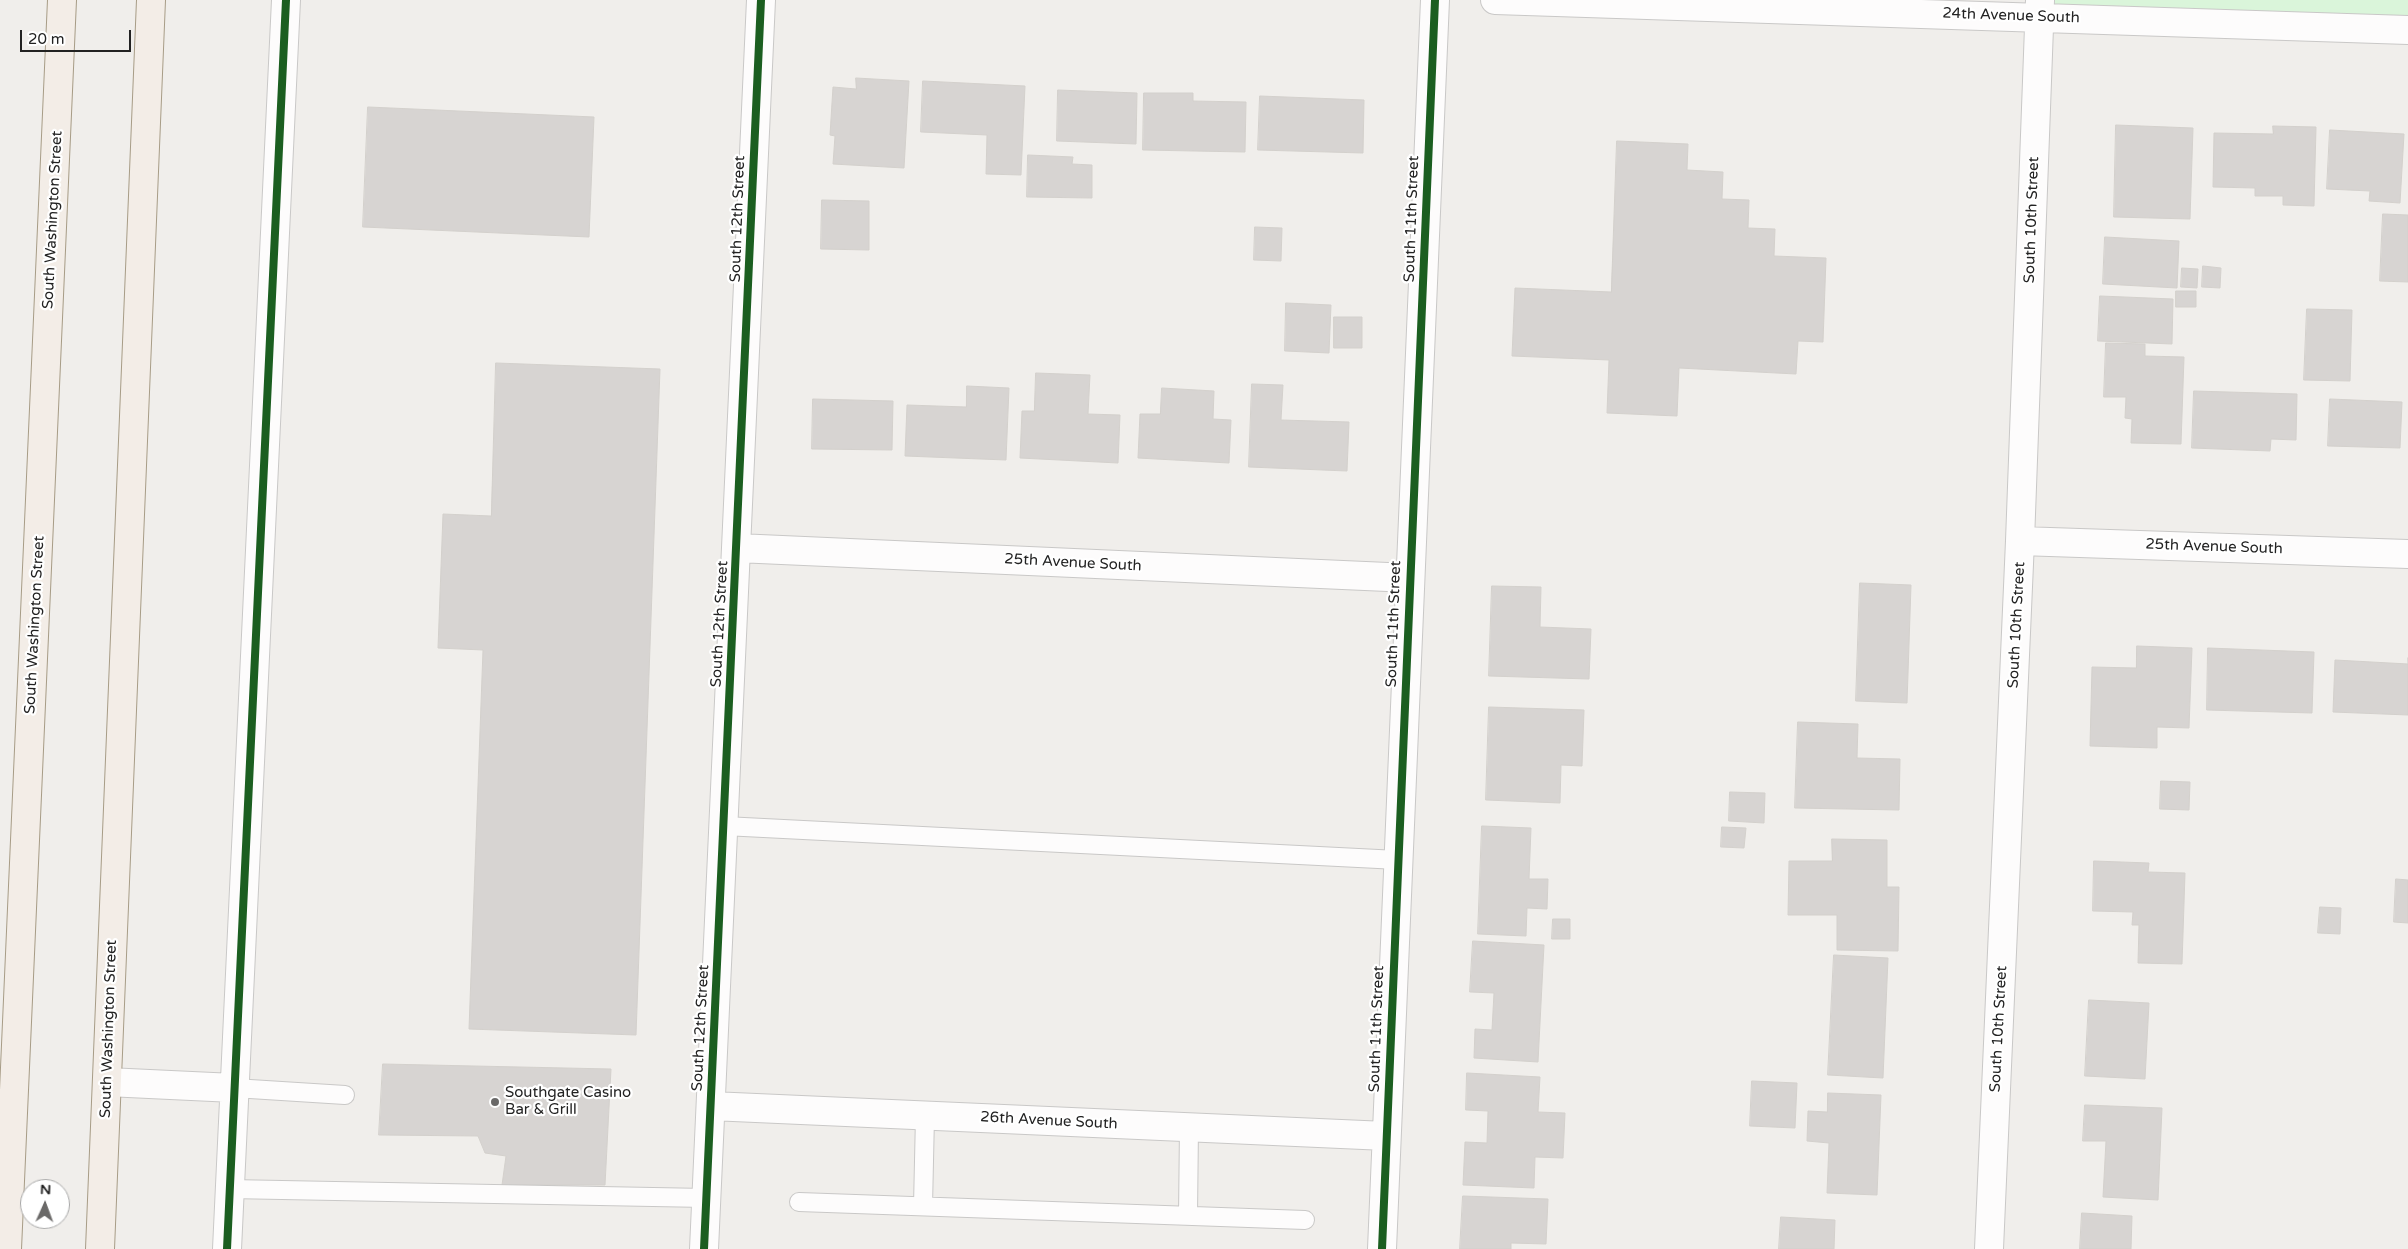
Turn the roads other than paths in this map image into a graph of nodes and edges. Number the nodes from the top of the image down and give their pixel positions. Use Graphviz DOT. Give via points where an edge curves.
graph roads {
  1 [pos="62,0"];
  2 [pos="151,0"];
  3 [pos="286,0"];
  4 [pos="761,0"];
  5 [pos="1435,0"];
  6 [pos="1495,0"];
  7 [pos="2039,8"];
  8 [pos="2408,30"];
  9 [pos="2020,541"];
  10 [pos="737,548"];
  11 [pos="2408,554"];
  12 [pos="1410,578"];
  13 [pos="724,826"];
  14 [pos="1398,860"];
  15 [pos="8,1077"];
  16 [pos="107,1082"];
  17 [pos="234,1088"];
  18 [pos="345,1095"];
  19 [pos="711,1106"];
  20 [pos="925,1116"];
  21 [pos="1189,1127"];
  22 [pos="1386,1136"];
  23 [pos="229,1189"];
  24 [pos="706,1198"];
  25 [pos="799,1202"];
  26 [pos="922,1206"];
  27 [pos="1188,1216"];
  28 [pos="1305,1220"];
  29 [pos="7,1249"];
  30 [pos="100,1249"];
  31 [pos="227,1249"];
  32 [pos="704,1249"];
  33 [pos="1382,1249"];
  34 [pos="1989,1249"];
  1 -- 15 [label="main road, South Washington Street"];
  2 -- 16 [label="main road, South Washington Street"];
  3 -- 17 [label="street"];
  4 -- 10 [label="street, South 12th Street"];
  5 -- 12 [label="street, South 11th Street"];
  6 -- 7 [label="street, 24th Avenue South"];
  7 -- 8 [label="street, 24th Avenue South"];
  7 -- 9 [label="street, South 10th Street"];
  9 -- 11 [label="street, 25th Avenue South"];
  9 -- 34 [label="street, South 10th Street"];
  10 -- 12 [label="street, 25th Avenue South"];
  10 -- 13 [label="street, South 12th Street"];
  12 -- 14 [label="street, South 11th Street"];
  13 -- 14 [label="lane"];
  13 -- 19 [label="street, South 12th Street"];
  14 -- 22 [label="street, South 11th Street"];
  15 -- 29 [label="main road, South Washington Street"];
  16 -- 17 [label="street"];
  16 -- 30 [label="main road, South Washington Street"];
  17 -- 18 [label="lane"];
  17 -- 23 [label="street"];
  19 -- 20 [label="street, 26th Avenue South"];
  19 -- 24 [label="street, South 12th Street"];
  20 -- 21 [label="street, 26th Avenue South"];
  20 -- 26 [label="lane"];
  21 -- 22 [label="street, 26th Avenue South"];
  21 -- 27 [label="lane"];
  22 -- 33 [label="street, South 11th Street"];
  23 -- 24 [label="lane"];
  23 -- 31 [label="street"];
  24 -- 32 [label="street, South 12th Street"];
  25 -- 26 [label="lane"];
  26 -- 27 [label="lane"];
  27 -- 28 [label="lane"];
}
